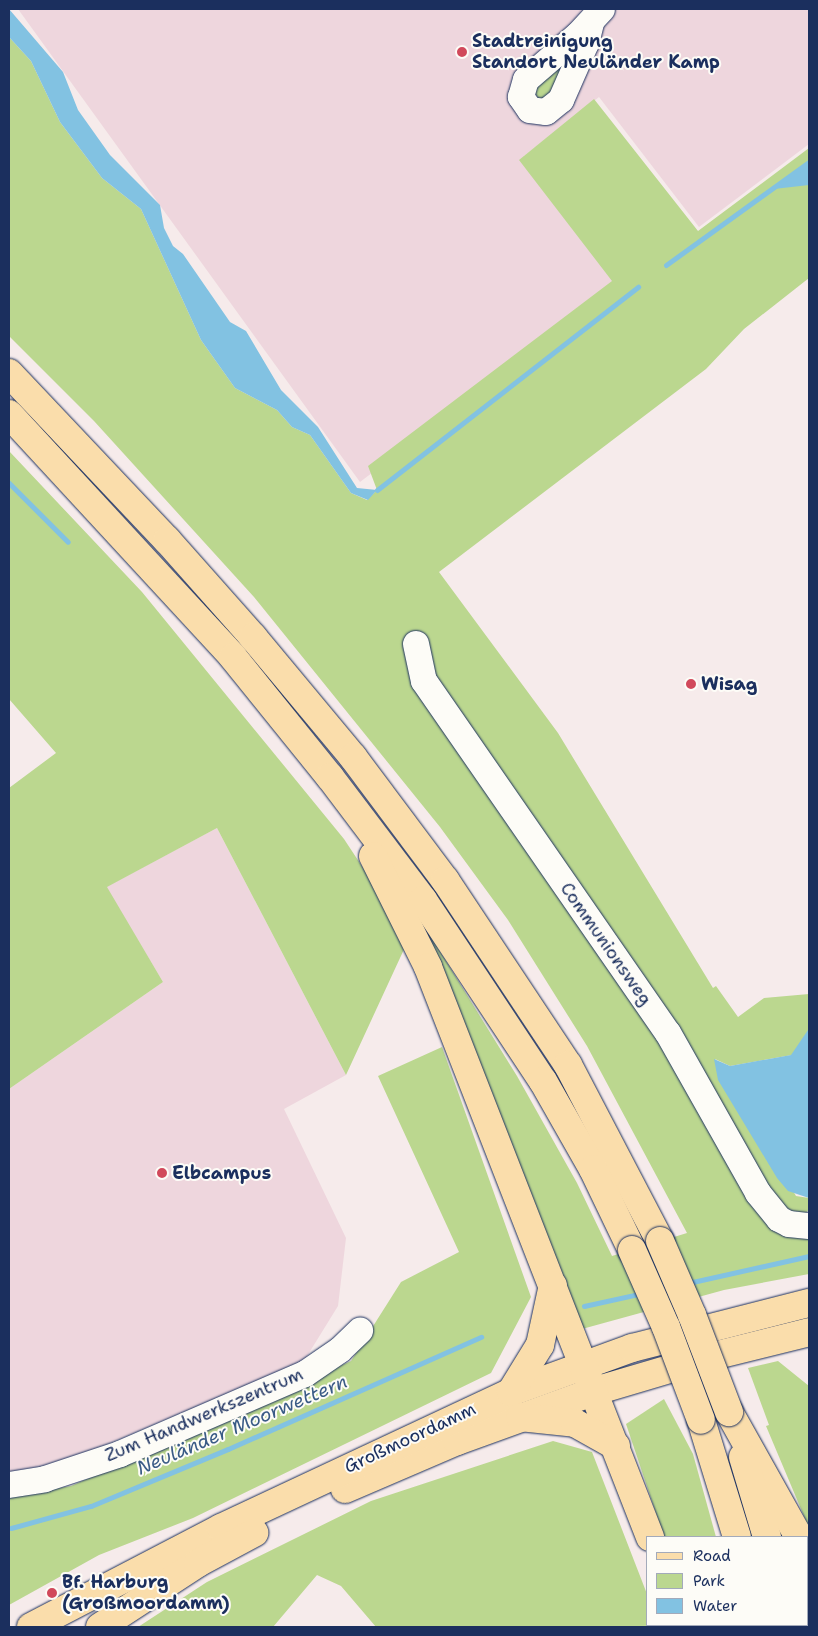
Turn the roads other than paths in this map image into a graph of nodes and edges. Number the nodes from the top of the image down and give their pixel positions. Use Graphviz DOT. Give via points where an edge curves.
graph roads {
  1 [pos="9,373"];
  2 [pos="9,414"];
  3 [pos="416,644"];
  4 [pos="330,776"];
  5 [pos="809,1226"];
  6 [pos="553,1284"];
  7 [pos="809,1303"];
  8 [pos="360,1331"];
  9 [pos="809,1332"];
  10 [pos="584,1364"];
  11 [pos="595,1391"];
  12 [pos="511,1392"];
  13 [pos="729,1412"];
  14 [pos="520,1417"];
  15 [pos="616,1446"];
  16 [pos="9,1485"];
  17 [pos="650,1536"];
  18 [pos="738,1536"];
  19 [pos="767,1536"];
  20 [pos="798,1536"];
  21 [pos="32,1627"];
  22 [pos="100,1627"];
  1 -- 13 [label="main road, bridge" via="128,497 253,637 352,757 446,880 568,1065 660,1241"];
  2 -- 4 [label="main road" via="226,649"];
  3 -- 5 [label="street, Communionsweg" via="424,681 668,1033 758,1193 779,1219 789,1224"];
  4 -- 6 [label="main road" via="428,967"];
  4 -- 18 [label="main road, bridge" via="423,900 543,1081 593,1169 666,1327 701,1420"];
  6 -- 10 [label="main road"];
  6 -- 12 [label="main road" via="540,1345"];
  7 -- 10 [label="main road, Großmoordamm" via="694,1331"];
  8 -- 16 [label="street, Zum Handwerkszentrum" via="340,1350 305,1374 120,1454 46,1479"];
  9 -- 11 [label="main road, Großmoordamm" via="696,1360"];
  10 -- 11 [label="main road"];
  10 -- 12 [label="main road, Großmoordamm"];
  11 -- 14 [label="main road, Großmoordamm"];
  11 -- 15 [label="main road"];
  12 -- 21 [label="main road, Großmoordamm" via="222,1528"];
  13 -- 19 [label="main road"];
  13 -- 20 [label="main road"];
  14 -- 15 [label="main road" via="575,1423"];
  14 -- 22 [label="main road, Großmoordamm" via="393,1466 260,1530 198,1563"];
  15 -- 17 [label="main road"];
}
